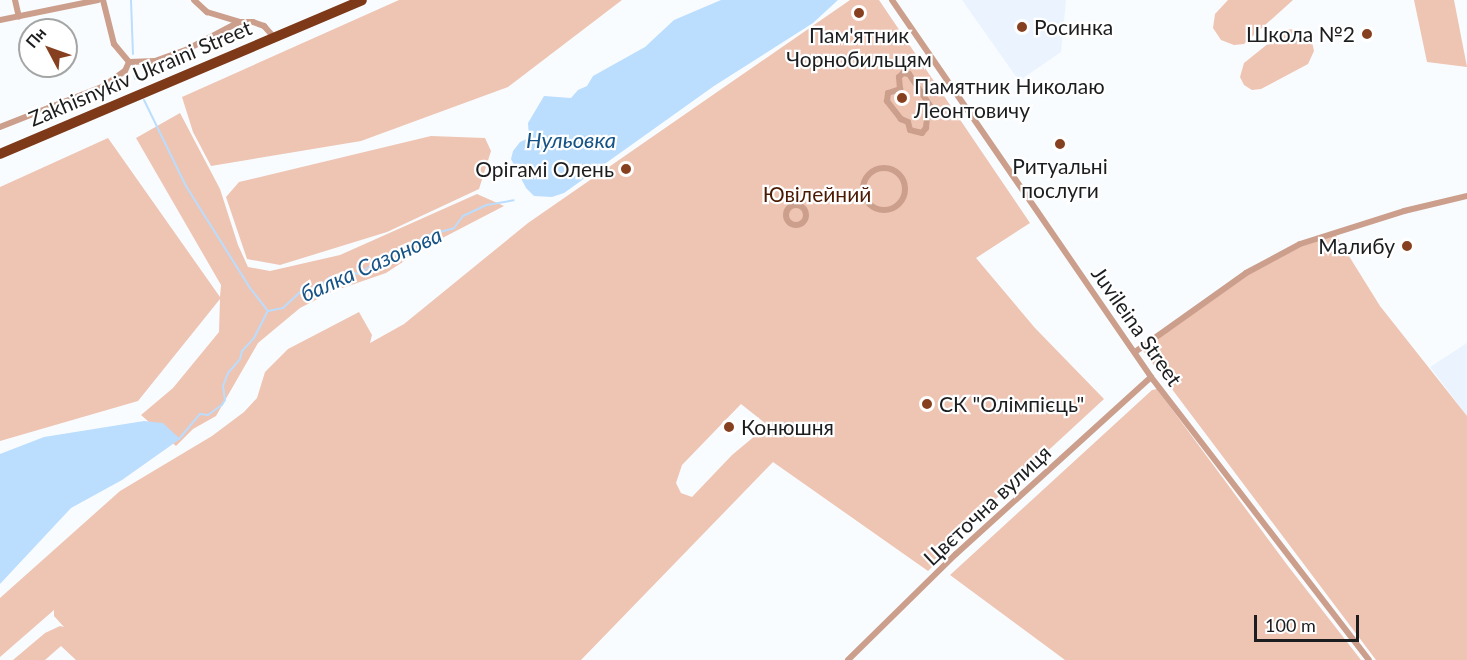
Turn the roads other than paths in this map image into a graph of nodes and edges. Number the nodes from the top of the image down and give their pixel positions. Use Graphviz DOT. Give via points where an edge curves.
graph roads {
  1 [pos="15,0"];
  2 [pos="98,0"];
  3 [pos="103,0"];
  4 [pos="194,0"];
  5 [pos="362,0"];
  6 [pos="892,0"];
  7 [pos="19,17"];
  8 [pos="0,20"];
  9 [pos="239,22"];
  10 [pos="274,38"];
  11 [pos="129,62"];
  12 [pos="0,127"];
  13 [pos="918,133"];
  14 [pos="0,154"];
  15 [pos="864,183"];
  16 [pos="1467,196"];
  17 [pos="1135,352"];
  18 [pos="1151,377"];
  19 [pos="848,660"];
  20 [pos="1369,660"];
  1 -- 7 [label="street"];
  2 -- 7 [label="street"];
  3 -- 11 [label="street" via="114,44"];
  4 -- 9 [label="street" via="207,12"];
  5 -- 10 [label="highway, Zakhisnykiv Ukraini Street"];
  6 -- 17 [label="street, Juvileina Street"];
  7 -- 8 [label="street"];
  9 -- 10 [label="street" via="264,26"];
  9 -- 11 [label="street" via="186,50 155,61"];
  10 -- 14 [label="highway, Zakhisnykiv Ukraini Street"];
  11 -- 12 [label="street" via="125,70 104,86"];
  13 -- 13 [label="street" via="925,130 928,116 937,116 909,74 903,73 900,89 889,92 886,98 901,119 908,122 908,129"];
  15 -- 15 [label="street" via="866,201 873,207 891,209 904,196 901,178 895,171 877,170"];
  16 -- 17 [label="street" via="1300,244 1246,273"];
  17 -- 18 [label="street, Juvileina Street"];
  18 -- 19 [label="street, Цвєточна вулиця" via="956,554"];
  18 -- 20 [label="street, Juvileina Street"];
}
